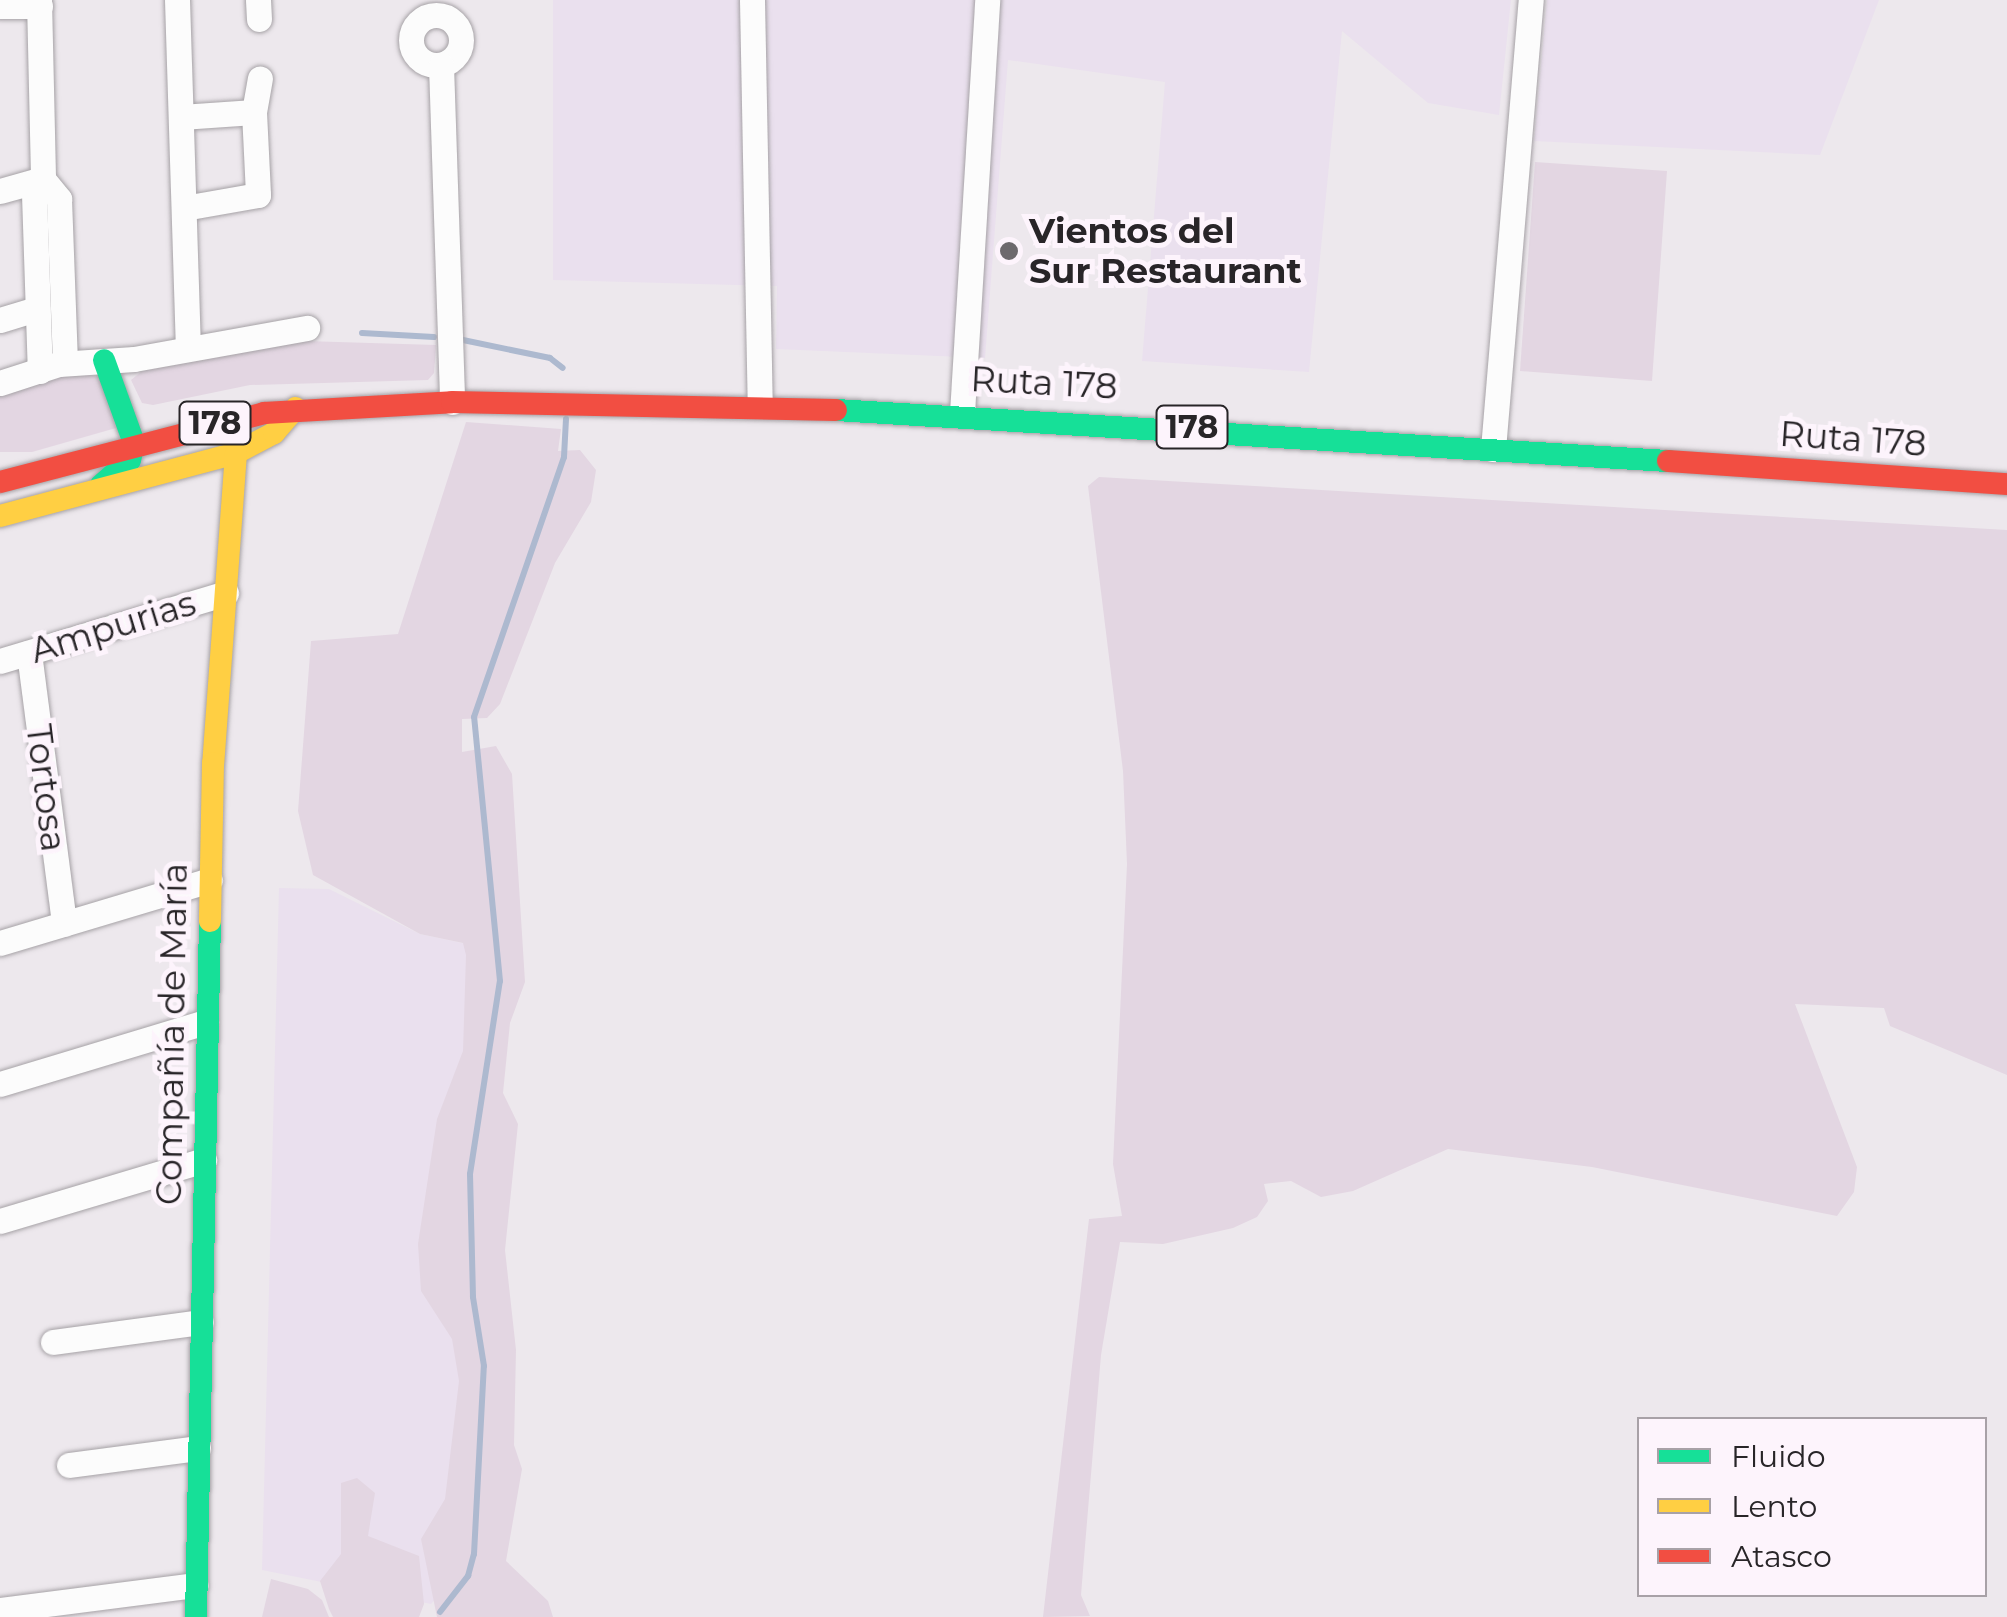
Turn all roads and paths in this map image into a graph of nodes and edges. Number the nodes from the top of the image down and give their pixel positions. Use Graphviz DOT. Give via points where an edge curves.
graph roads {
  1 [pos="177,0"];
  2 [pos="752,0"];
  3 [pos="987,0"];
  4 [pos="1532,0"];
  5 [pos="40,3"];
  6 [pos="0,6"];
  7 [pos="437,7"];
  8 [pos="441,65"];
  9 [pos="260,79"];
  10 [pos="254,112"];
  11 [pos="181,117"];
  12 [pos="44,180"];
  13 [pos="0,192"];
  14 [pos="184,208"];
  15 [pos="49,252"];
  16 [pos="37,308"];
  17 [pos="0,320"];
  18 [pos="307,328"];
  19 [pos="188,348"];
  20 [pos="104,360"];
  21 [pos="52,367"];
  22 [pos="0,384"];
  23 [pos="452,402"];
  24 [pos="760,406"];
  25 [pos="296,408"];
  26 [pos="962,413"];
  27 [pos="134,443"];
  28 [pos="1493,449"];
  29 [pos="236,453"];
  30 [pos="0,482"];
  31 [pos="2007,484"];
  32 [pos="101,486"];
  33 [pos="0,516"];
  34 [pos="226,593"];
  35 [pos="28,652"];
  36 [pos="0,661"];
  37 [pos="210,880"];
  38 [pos="64,924"];
  39 [pos="0,943"];
  40 [pos="206,1022"];
  41 [pos="0,1084"];
  42 [pos="204,1160"];
  43 [pos="0,1222"];
  44 [pos="201,1322"];
  45 [pos="53,1342"];
  46 [pos="198,1448"];
  47 [pos="69,1464"];
  48 [pos="196,1584"];
  49 [pos="0,1610"];
  50 [pos="196,1617"];
  1 -- 11 [label="street"];
  2 -- 24 [label="street"];
  3 -- 26 [label="street"];
  4 -- 28 [label="street"];
  5 -- 6 [label="street"];
  5 -- 12 [label="street"];
  7 -- 8 [label="street" via="460,35 457,54"];
  7 -- 8 [label="street" via="414,26 410,42 424,63"];
  8 -- 23 [label="street"];
  9 -- 10 [label="street"];
  10 -- 11 [label="street"];
  10 -- 14 [label="street" via="258,196"];
  11 -- 14 [label="street"];
  12 -- 13 [label="street"];
  12 -- 15 [label="street" via="59,198"];
  14 -- 19 [label="street"];
  15 -- 16 [label="street"];
  15 -- 21 [label="street"];
  16 -- 17 [label="street"];
  16 -- 21 [label="street"];
  18 -- 19 [label="street"];
  19 -- 20 [label="street"];
  20 -- 21 [label="street"];
  20 -- 27 [label="main road"];
  21 -- 22 [label="street"];
  23 -- 24 [label="main road, Ruta 178 / 178"];
  23 -- 25 [label="main road, Ruta 178 / 178"];
  24 -- 26 [label="main road, Ruta 178 / 178"];
  25 -- 27 [label="main road, 178"];
  25 -- 29 [label="main road" via="274,433"];
  26 -- 28 [label="main road, Ruta 178 / 178"];
  27 -- 30 [label="main road, 178"];
  27 -- 32 [label="main road" via="126,465"];
  28 -- 31 [label="main road, Ruta 178 / 178"];
  29 -- 32 [label="main road"];
  29 -- 34 [label="main road, Compañía de María"];
  32 -- 33 [label="main road"];
  34 -- 35 [label="street, Ampurias"];
  34 -- 37 [label="main road, Compañía de María"];
  35 -- 36 [label="street, Ampurias"];
  35 -- 38 [label="street, Tortosa"];
  37 -- 38 [label="street"];
  37 -- 40 [label="main road, Compañía de María"];
  38 -- 39 [label="street"];
  40 -- 41 [label="street"];
  40 -- 42 [label="main road, Compañía de María"];
  42 -- 43 [label="street"];
  42 -- 44 [label="main road, Compañía de María"];
  44 -- 45 [label="street"];
  44 -- 46 [label="main road, Compañía de María"];
  46 -- 47 [label="street"];
  46 -- 48 [label="main road, Compañía de María"];
  48 -- 49 [label="street"];
  48 -- 50 [label="main road, Compañía de María"];
}
